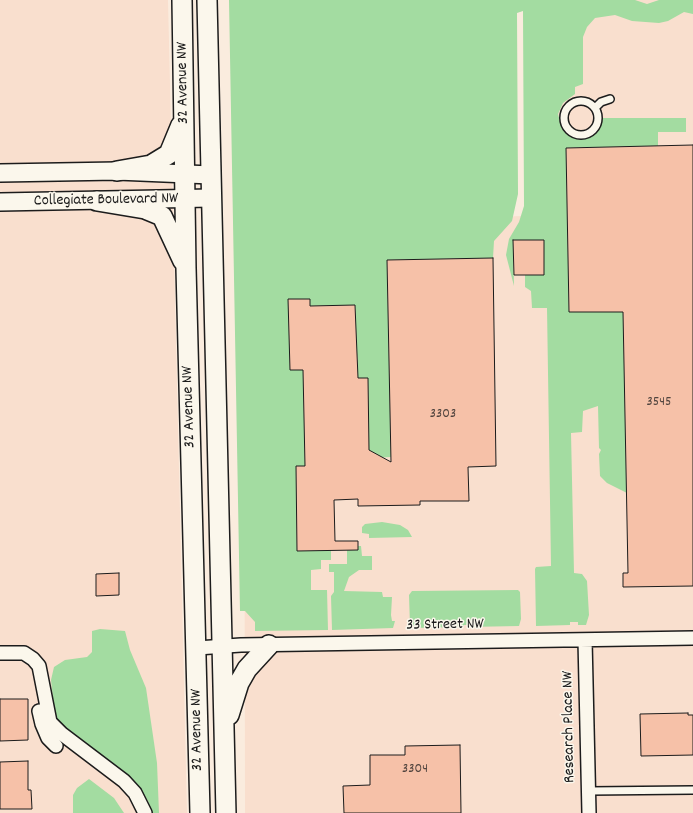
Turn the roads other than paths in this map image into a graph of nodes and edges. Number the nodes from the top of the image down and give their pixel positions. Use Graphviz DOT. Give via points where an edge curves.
graph roads {
  1 [pos="182,0"];
  2 [pos="207,0"];
  3 [pos="610,98"];
  4 [pos="595,108"];
  5 [pos="184,119"];
  6 [pos="118,171"];
  7 [pos="0,173"];
  8 [pos="185,175"];
  9 [pos="211,175"];
  10 [pos="211,198"];
  11 [pos="185,199"];
  12 [pos="97,201"];
  13 [pos="0,202"];
  14 [pos="186,268"];
  15 [pos="693,638"];
  16 [pos="585,640"];
  17 [pos="269,645"];
  18 [pos="223,647"];
  19 [pos="197,648"];
  20 [pos="0,653"];
  21 [pos="41,680"];
  22 [pos="223,732"];
  23 [pos="56,746"];
  24 [pos="693,790"];
  25 [pos="588,791"];
  26 [pos="145,813"];
  27 [pos="200,813"];
  28 [pos="226,813"];
  29 [pos="589,813"];
  1 -- 5 [label="main road, 32 Avenue NW"];
  2 -- 9 [label="main road, 32 Avenue NW"];
  3 -- 4 [label="lane"];
  4 -- 4 [label="lane" via="581,101 571,105 565,114 570,130 580,134 590,132 597,123"];
  5 -- 6 [label="main road" via="168,154 151,165"];
  5 -- 8 [label="main road, 32 Avenue NW"];
  6 -- 7 [label="street, Collegiate Boulevard NW"];
  6 -- 8 [label="street, Collegiate Boulevard NW"];
  8 -- 9 [label="street, Collegiate Boulevard NW"];
  8 -- 11 [label="main road, 32 Avenue NW"];
  9 -- 10 [label="main road, 32 Avenue NW"];
  10 -- 11 [label="street, Collegiate Boulevard NW"];
  10 -- 18 [label="main road, 32 Avenue NW"];
  11 -- 12 [label="street, Collegiate Boulevard NW"];
  11 -- 14 [label="main road, 32 Avenue NW"];
  12 -- 13 [label="street, Collegiate Boulevard NW"];
  12 -- 14 [label="main road" via="145,209 162,216"];
  14 -- 19 [label="main road, 32 Avenue NW"];
  15 -- 16 [label="street, 33 Street NW"];
  16 -- 17 [label="street, 33 Street NW"];
  16 -- 25 [label="street, Research Place NW"];
  17 -- 18 [label="street, 33 Street NW"];
  17 -- 22 [label="main road" via="247,669 239,683"];
  18 -- 19 [label="street, 33 Street NW"];
  18 -- 22 [label="main road, 32 Avenue NW"];
  19 -- 27 [label="main road, 32 Avenue NW"];
  20 -- 21 [label="street" via="24,653 39,666"];
  21 -- 23 [label="street" via="38,686 39,711 48,738"];
  21 -- 26 [label="street" via="50,722 124,781 135,793"];
  22 -- 28 [label="main road, 32 Avenue NW"];
  24 -- 25 [label="lane"];
  25 -- 29 [label="street, Research Place NW"];
}
